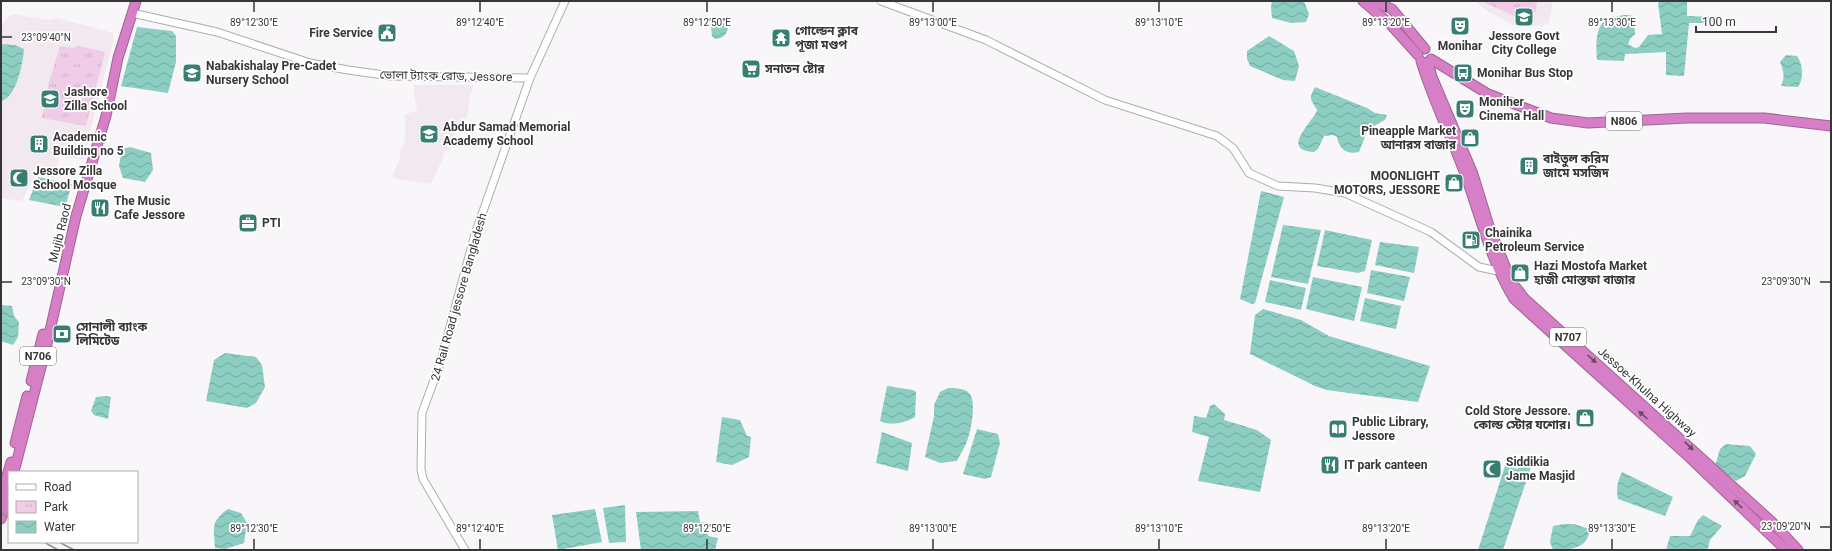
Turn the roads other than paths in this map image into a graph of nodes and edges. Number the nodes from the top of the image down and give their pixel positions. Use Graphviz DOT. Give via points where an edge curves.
graph roads {
  1 [pos="136,1"];
  2 [pos="565,1"];
  3 [pos="881,1"];
  4 [pos="1363,1"];
  5 [pos="1378,2"];
  6 [pos="1392,5"];
  7 [pos="132,13"];
  8 [pos="1378,14"];
  9 [pos="1390,24"];
  10 [pos="1425,57"];
  11 [pos="530,78"];
  12 [pos="1831,126"];
  13 [pos="60,272"];
  14 [pos="1503,272"];
  15 [pos="14,471"];
  16 [pos="8,496"];
  17 [pos="1,497"];
  18 [pos="1,519"];
  19 [pos="465,550"];
  20 [pos="1786,550"];
  21 [pos="1798,550"];
  1 -- 7 [label="highway, N706"];
  2 -- 11 [label="street, 24 Rail Road jessore Bangladesh"];
  3 -- 14 [label="street" via="992,43 1105,100 1217,136 1233,148 1249,173 1278,186 1345,193 1431,232 1479,268"];
  4 -- 8 [label="highway, N707"];
  5 -- 6 [label="highway, Jessoe-Khulna Highway / N707"];
  5 -- 8 [label="highway"];
  6 -- 9 [label="highway"];
  6 -- 10 [label="highway, Jessoe-Khulna Highway / N707"];
  7 -- 11 [label="street, ভোলা ট্যাংক রোড, Jessore" via="217,32 338,69 391,76"];
  7 -- 13 [label="highway, Mujib Raod / N706" via="113,67"];
  8 -- 9 [label="highway, Jessoe-Khulna Highway / N707"];
  9 -- 10 [label="highway, Jessoe-Khulna Highway / N707"];
  10 -- 12 [label="highway, N806" via="1488,94 1551,118 1588,123 1688,118 1764,118"];
  10 -- 14 [label="highway, Jessoe-Khulna Highway / N707" via="1434,99 1466,177 1484,233"];
  11 -- 19 [label="street, 24 Rail Road jessore Bangladesh" via="475,234 440,364 422,413 423,479"];
  13 -- 15 [label="highway, Mujib Raod / N706" via="46,348"];
  13 -- 17 [label="highway, N706"];
  20 -- 14 [label="highway, Jessoe-Khulna Highway / N707, one-way" via="1514,299"];
  14 -- 21 [label="highway, Jessoe-Khulna Highway / N707, one-way" via="1524,298 1771,521"];
  16 -- 18 [label="highway"];
}
